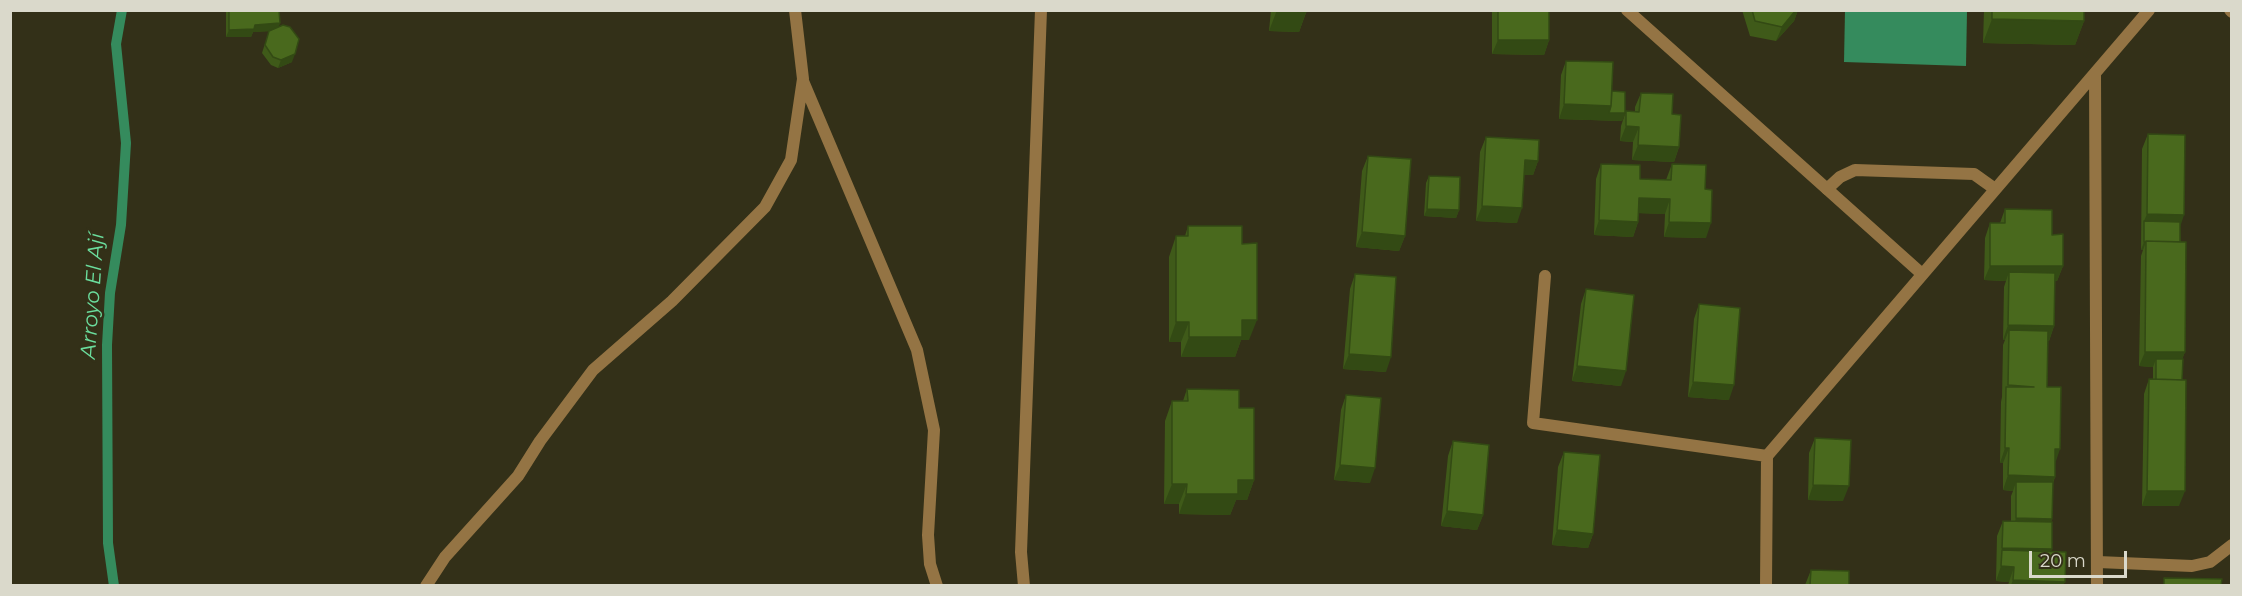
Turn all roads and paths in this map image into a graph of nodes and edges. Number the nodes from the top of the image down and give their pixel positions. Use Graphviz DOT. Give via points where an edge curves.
graph roads {
  1 [pos="795,10"];
  2 [pos="1041,10"];
  3 [pos="1627,10"];
  4 [pos="2149,10"];
  5 [pos="2096,73"];
  6 [pos="803,80"];
  7 [pos="1827,189"];
  8 [pos="1995,189"];
  9 [pos="1922,274"];
  10 [pos="1545,276"];
  11 [pos="1767,456"];
  12 [pos="2232,545"];
  13 [pos="2098,562"];
  14 [pos="426,585"];
  15 [pos="937,585"];
  16 [pos="1024,585"];
  17 [pos="1766,585"];
  18 [pos="2097,585"];
  1 -- 6 [label="street"];
  2 -- 16 [label="street" via="1022,540"];
  3 -- 7 [label="street"];
  4 -- 5 [label="street"];
  5 -- 8 [label="street"];
  5 -- 13 [label="street"];
  6 -- 14 [label="street" via="791,160 765,207 672,301 593,369 518,476 445,556"];
  6 -- 15 [label="street" via="917,350 934,430 928,536 930,564"];
  7 -- 8 [label="street" via="1855,170 1974,174"];
  7 -- 9 [label="street"];
  8 -- 9 [label="street"];
  9 -- 11 [label="street"];
  10 -- 11 [label="street" via="1533,423"];
  11 -- 17 [label="street"];
  12 -- 13 [label="street" via="2210,562 2192,566"];
  13 -- 18 [label="street"];
}
